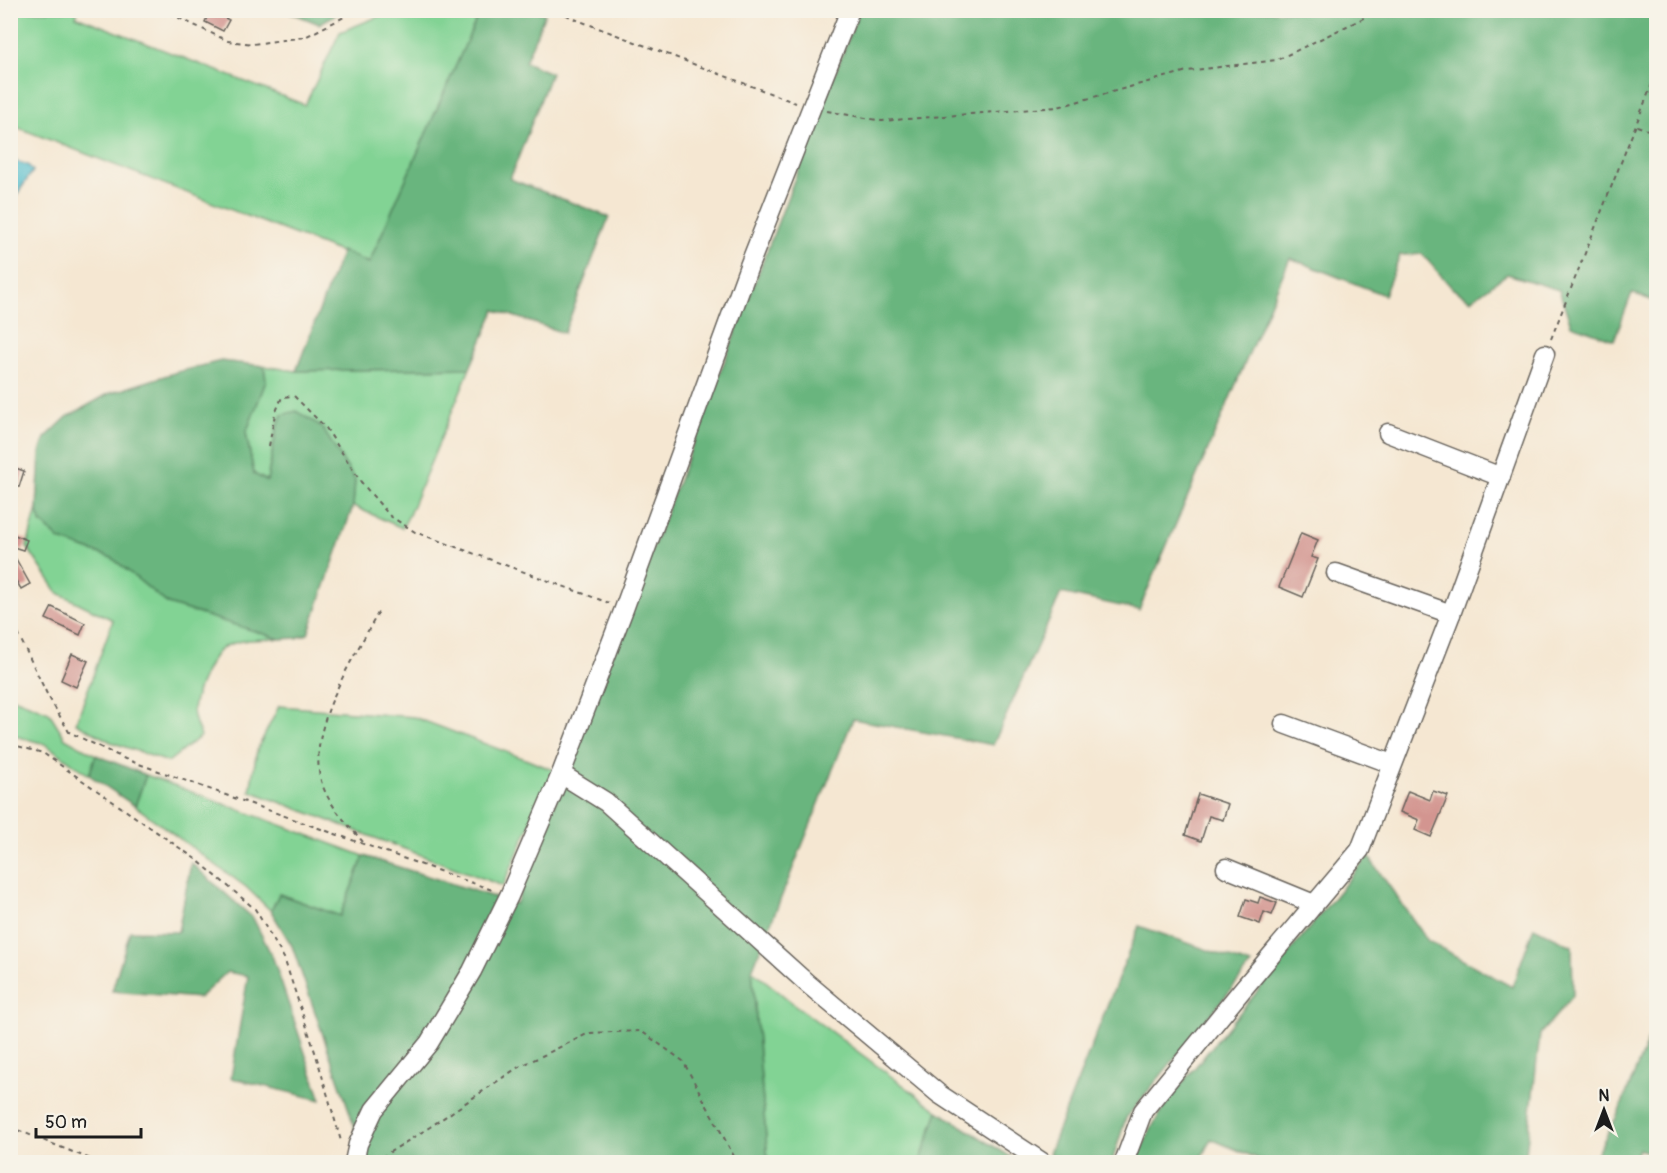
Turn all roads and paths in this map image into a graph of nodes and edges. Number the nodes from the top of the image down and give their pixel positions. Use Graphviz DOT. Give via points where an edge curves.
graph roads {
  1 [pos="162,10"];
  2 [pos="363,10"];
  3 [pos="558,10"];
  4 [pos="850,10"];
  5 [pos="1380,10"];
  6 [pos="1656,74"];
  7 [pos="812,109"];
  8 [pos="1636,125"];
  9 [pos="1656,133"];
  10 [pos="1545,354"];
  11 [pos="1388,433"];
  12 [pos="269,446"];
  13 [pos="1501,477"];
  14 [pos="1336,573"];
  15 [pos="624,609"];
  16 [pos="379,611"];
  17 [pos="1451,614"];
  18 [pos="10,617"];
  19 [pos="1284,724"];
  20 [pos="10,744"];
  21 [pos="1392,764"];
  22 [pos="561,774"];
  23 [pos="365,844"];
  24 [pos="1226,868"];
  25 [pos="509,896"];
  26 [pos="1314,904"];
  27 [pos="10,1127"];
  28 [pos="341,1141"];
  29 [pos="98,1162"];
  30 [pos="354,1162"];
  31 [pos="374,1162"];
  32 [pos="737,1162"];
  33 [pos="1042,1162"];
  34 [pos="1124,1162"];
  1 -- 2 [label="path" via="228,41 254,44 305,37"];
  3 -- 7 [label="path"];
  4 -- 7 [label="street"];
  5 -- 7 [label="path" via="1277,60 1186,71 1058,107 882,121"];
  6 -- 8 [label="path"];
  7 -- 15 [label="street" via="749,266"];
  8 -- 9 [label="path"];
  8 -- 10 [label="path"];
  10 -- 13 [label="street"];
  11 -- 13 [label="street"];
  12 -- 15 [label="path" via="282,397 294,396 326,428 361,482 390,516 415,532"];
  13 -- 17 [label="street"];
  14 -- 17 [label="street"];
  15 -- 22 [label="street"];
  16 -- 23 [label="path" via="335,694 320,734 318,757 320,779 333,806"];
  17 -- 21 [label="street"];
  18 -- 23 [label="path" via="69,732 125,759"];
  19 -- 21 [label="street"];
  20 -- 28 [label="path" via="43,753 198,860 255,909 284,958"];
  21 -- 26 [label="street" via="1360,850"];
  22 -- 25 [label="street"];
  22 -- 33 [label="street" via="606,802 808,984 939,1094"];
  23 -- 25 [label="path"];
  24 -- 26 [label="street"];
  25 -- 30 [label="street" via="472,971 429,1043 375,1110 358,1144"];
  26 -- 34 [label="street" via="1143,1111"];
  27 -- 29 [label="path"];
  31 -- 32 [label="path" via="517,1068 589,1034 641,1031 683,1061"];
}
